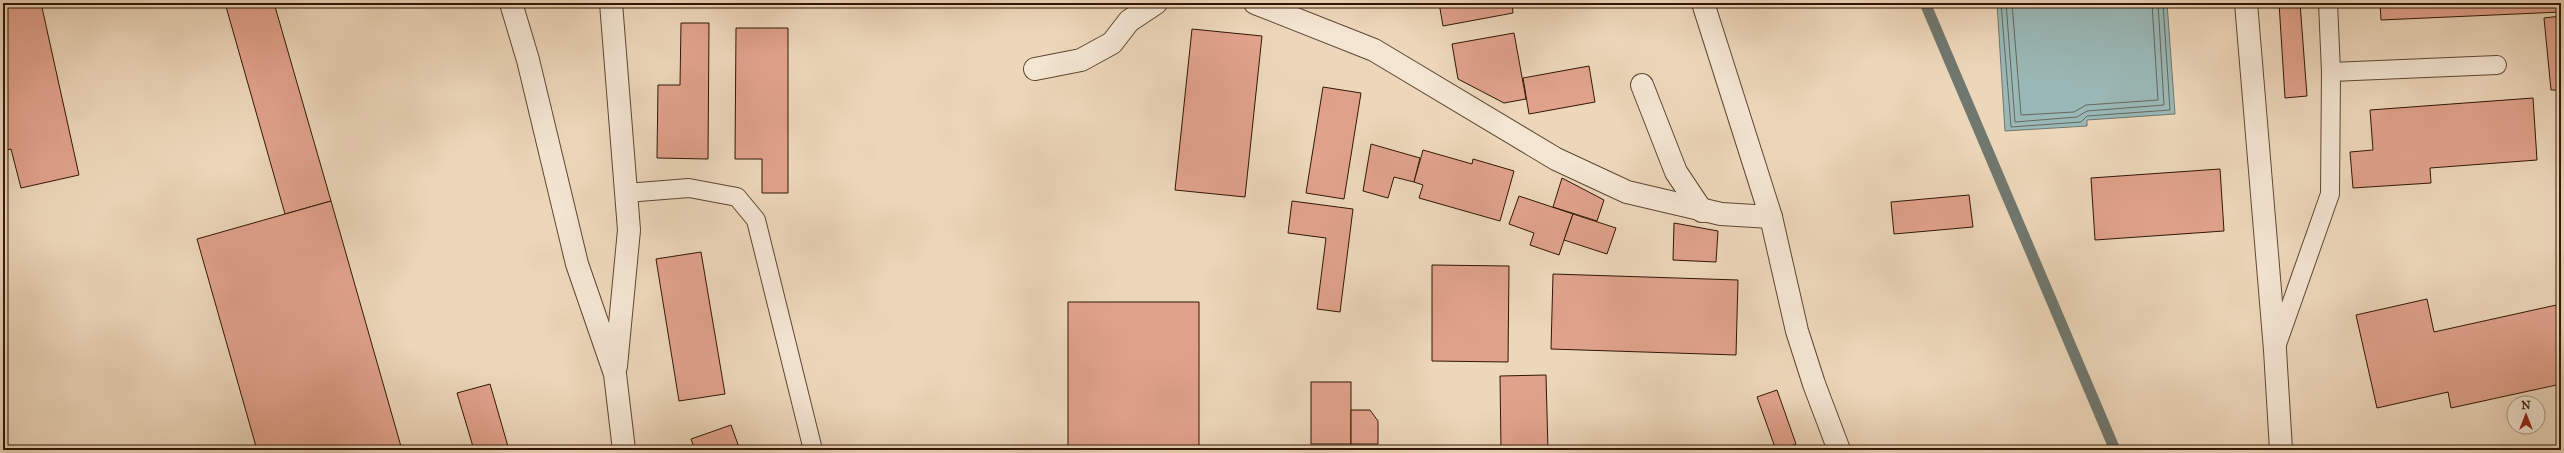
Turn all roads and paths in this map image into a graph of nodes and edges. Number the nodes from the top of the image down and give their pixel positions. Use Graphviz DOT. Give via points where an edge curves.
graph roads {
  1 [pos="511,3"];
  2 [pos="611,3"];
  3 [pos="1156,3"];
  4 [pos="1255,3"];
  5 [pos="1703,3"];
  6 [pos="2246,3"];
  7 [pos="2328,3"];
  8 [pos="2497,64"];
  9 [pos="1034,69"];
  10 [pos="2331,72"];
  11 [pos="1642,85"];
  12 [pos="626,193"];
  13 [pos="1702,211"];
  14 [pos="1771,217"];
  15 [pos="2275,350"];
  16 [pos="615,374"];
  17 [pos="624,450"];
  18 [pos="813,450"];
  19 [pos="1839,450"];
  20 [pos="2281,450"];
  1 -- 16 [label="street" via="528,60 577,264"];
  2 -- 12 [label="street"];
  3 -- 9 [label="street" via="1129,22 1112,43 1080,60"];
  4 -- 13 [label="street" via="1374,50 1556,159 1620,189"];
  5 -- 14 [label="street"];
  6 -- 15 [label="street"];
  7 -- 10 [label="lane"];
  8 -- 10 [label="lane"];
  10 -- 15 [label="lane" via="2330,194"];
  11 -- 13 [label="street" via="1676,172"];
  12 -- 16 [label="street" via="629,230"];
  12 -- 18 [label="lane" via="689,188 737,197 756,220"];
  13 -- 14 [label="street"];
  14 -- 19 [label="street" via="1797,331"];
  15 -- 20 [label="street"];
  16 -- 17 [label="street"];
}
